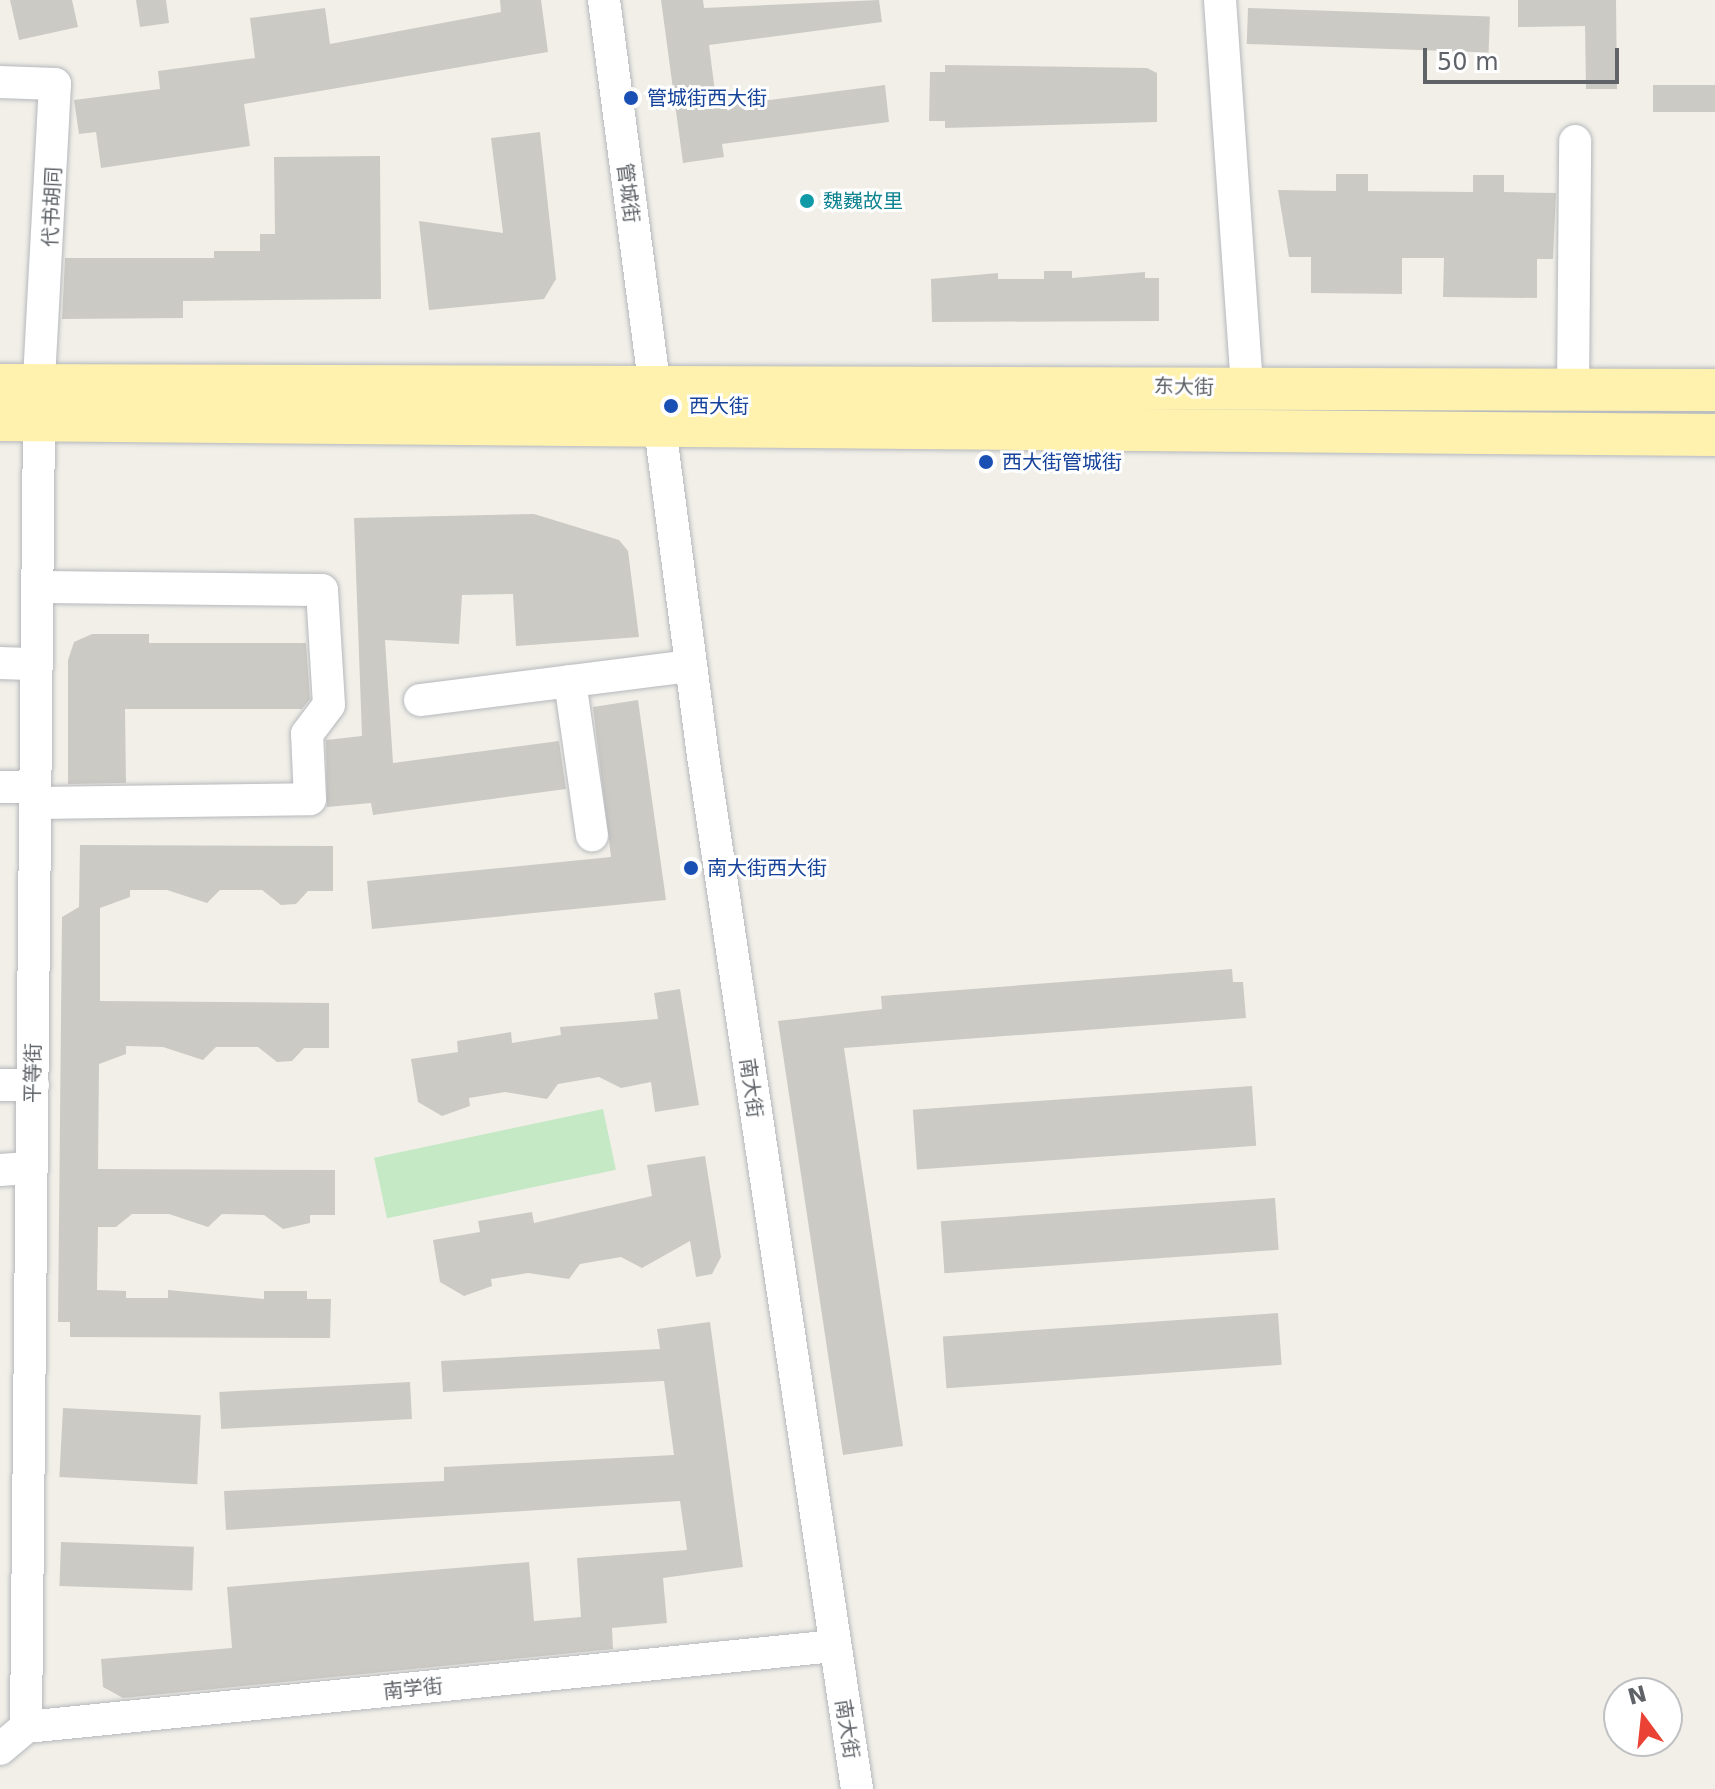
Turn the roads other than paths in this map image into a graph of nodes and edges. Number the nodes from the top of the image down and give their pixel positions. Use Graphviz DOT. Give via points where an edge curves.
graph roads {
  1 [pos="604,0"];
  2 [pos="1220,0"];
  3 [pos="0,82"];
  4 [pos="1575,141"];
  5 [pos="1247,387"];
  6 [pos="1715,390"];
  7 [pos="1573,391"];
  8 [pos="19,402"];
  9 [pos="656,406"];
  10 [pos="1715,435"];
  11 [pos="37,587"];
  12 [pos="0,663"];
  13 [pos="37,664"];
  14 [pos="691,666"];
  15 [pos="570,681"];
  16 [pos="420,700"];
  17 [pos="0,787"];
  18 [pos="35,795"];
  19 [pos="592,835"];
  20 [pos="0,1085"];
  21 [pos="33,1085"];
  22 [pos="32,1168"];
  23 [pos="0,1170"];
  24 [pos="15,1351"];
  25 [pos="12,1554"];
  26 [pos="834,1646"];
  27 [pos="26,1727"];
  28 [pos="0,1749"];
  29 [pos="857,1789"];
  1 -- 9 [label="street, 管城街"];
  2 -- 5 [label="street"];
  3 -- 8 [label="street, 代书胡同" via="55,84"];
  4 -- 7 [label="street"];
  5 -- 7 [label="main road, 东大街"];
  5 -- 9 [label="main road, 东大街"];
  6 -- 7 [label="main road, 东大街"];
  8 -- 9 [label="main road"];
  8 -- 11 [label="street, 平等街"];
  9 -- 10 [label="main road"];
  9 -- 14 [label="street, 南大街"];
  11 -- 13 [label="street, 平等街"];
  11 -- 18 [label="street" via="322,590 329,705 307,734 310,799"];
  12 -- 13 [label="street"];
  13 -- 18 [label="street, 平等街"];
  14 -- 15 [label="street"];
  14 -- 26 [label="street, 南大街"];
  15 -- 16 [label="street"];
  15 -- 19 [label="street"];
  17 -- 18 [label="street"];
  18 -- 21 [label="street, 平等街"];
  20 -- 21 [label="street"];
  21 -- 22 [label="street, 平等街"];
  22 -- 23 [label="street"];
  22 -- 24 [label="street, 平等街"];
  24 -- 25 [label="street, 平等街"];
  25 -- 27 [label="street, 平等街"];
  26 -- 27 [label="street, 南学街"];
  26 -- 29 [label="street, 南大街"];
  27 -- 28 [label="street"];
}
